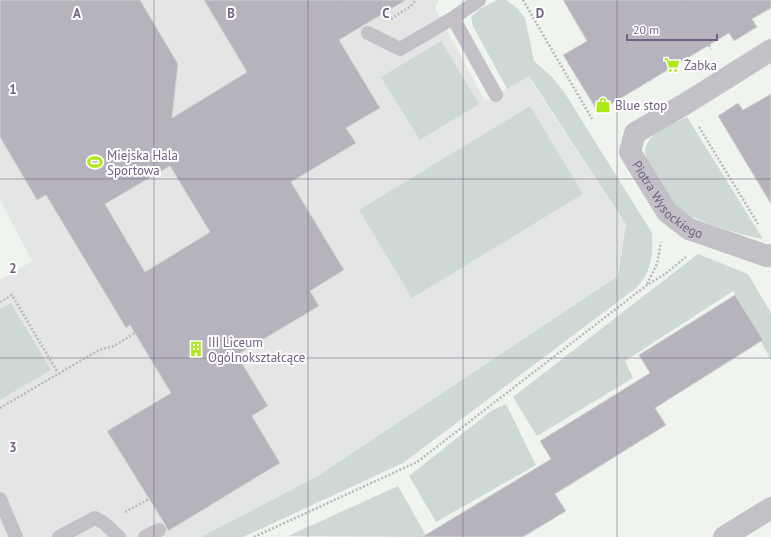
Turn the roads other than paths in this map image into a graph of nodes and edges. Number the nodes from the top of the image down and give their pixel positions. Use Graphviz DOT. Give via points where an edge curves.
graph roads {
  1 [pos="479,0"];
  2 [pos="453,18"];
  3 [pos="368,33"];
  4 [pos="771,50"];
  5 [pos="496,95"];
  6 [pos="771,255"];
  7 [pos="0,499"];
  8 [pos="771,508"];
  9 [pos="159,530"];
  10 [pos="16,537"];
  11 [pos="59,537"];
  12 [pos="119,537"];
  13 [pos="145,537"];
  14 [pos="724,537"];
  1 -- 2 [label="lane"];
  2 -- 3 [label="lane" via="400,49"];
  2 -- 5 [label="lane"];
  4 -- 6 [label="street, Piotra Wysockiego" via="634,133 630,152 667,212 689,229 767,256"];
  7 -- 10 [label="lane"];
  8 -- 14 [label="street"];
  9 -- 13 [label="lane"];
  11 -- 12 [label="lane" via="95,518"];
}
